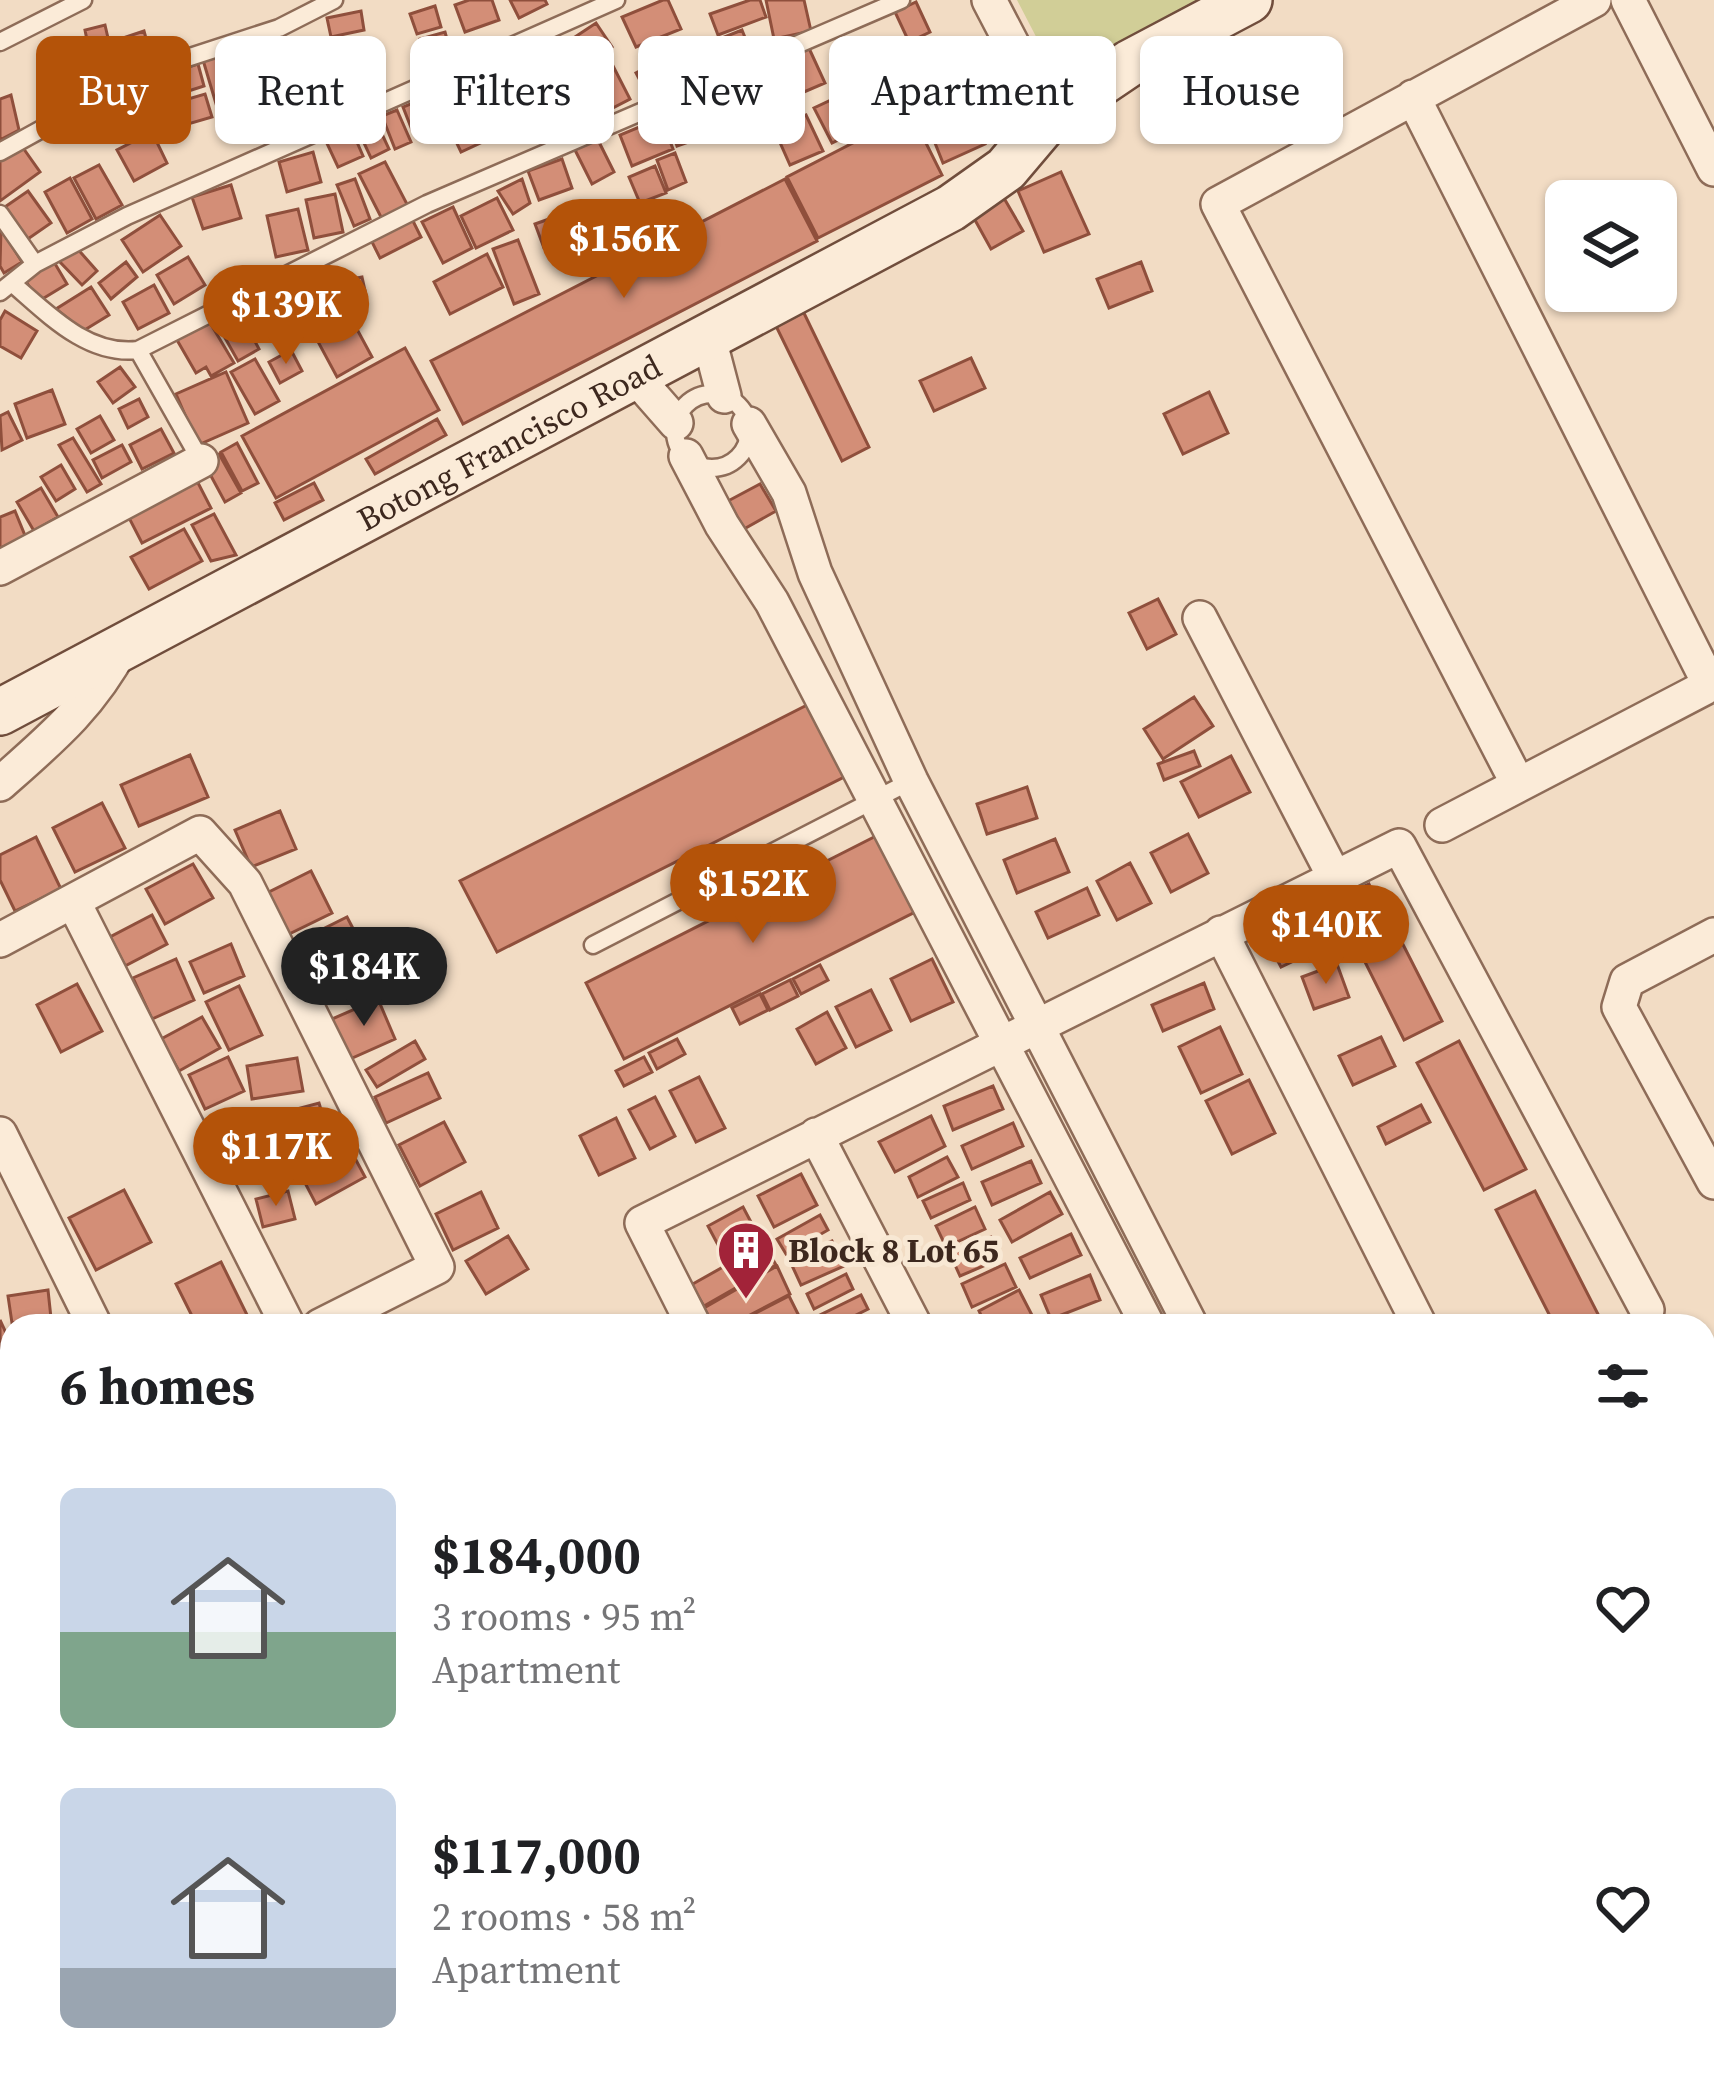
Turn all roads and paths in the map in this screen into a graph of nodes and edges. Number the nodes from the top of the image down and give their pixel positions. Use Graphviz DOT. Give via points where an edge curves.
graph roads {
  1 [pos="83,0"];
  2 [pos="334,0"];
  3 [pos="616,0"];
  4 [pos="902,0"];
  5 [pos="989,0"];
  6 [pos="1249,0"];
  7 [pos="1594,0"];
  8 [pos="1628,0"];
  9 [pos="1008,36"];
  10 [pos="0,42"];
  11 [pos="1116,72"];
  12 [pos="1413,97"];
  13 [pos="1027,144"];
  14 [pos="0,152"];
  15 [pos="1714,169"];
  16 [pos="0,214"];
  17 [pos="35,264"];
  18 [pos="6,288"];
  19 [pos="708,335"];
  20 [pos="138,350"];
  21 [pos="633,374"];
  22 [pos="724,395"];
  23 [pos="676,423"];
  24 [pos="749,424"];
  25 [pos="686,456"];
  26 [pos="201,461"];
  27 [pos="0,568"];
  28 [pos="1200,618"];
  29 [pos="123,643"];
  30 [pos="1712,684"];
  31 [pos="0,712"];
  32 [pos="911,781"];
  33 [pos="0,784"];
  34 [pos="1518,784"];
  35 [pos="874,798"];
  36 [pos="1442,824"];
  37 [pos="1334,876"];
  38 [pos="73,901"];
  39 [pos="1221,933"];
  40 [pos="1714,934"];
  41 [pos="0,940"];
  42 [pos="593,945"];
  43 [pos="1036,1025"];
  44 [pos="1001,1043"];
  45 [pos="1701,1128"];
  46 [pos="0,1134"];
  47 [pos="816,1135"];
  48 [pos="1714,1183"];
  49 [pos="1647,1310"];
  50 [pos="89,1314"];
  51 [pos="282,1314"];
  52 [pos="344,1314"];
  53 [pos="688,1314"];
  54 [pos="909,1314"];
  55 [pos="1142,1314"];
  56 [pos="1185,1314"];
  57 [pos="1414,1314"];
  1 -- 10 [label="lane"];
  2 -- 14 [label="lane" via="279,28 147,71"];
  3 -- 17 [label="lane" via="148,206"];
  4 -- 20 [label="lane" via="427,204"];
  5 -- 9 [label="street"];
  6 -- 11 [label="street, Botong Francisco Road"];
  7 -- 12 [label="street"];
  8 -- 15 [label="street"];
  12 -- 30 [label="street"];
  12 -- 34 [label="street" via="1218,204"];
  13 -- 19 [label="street, Botong Francisco Road" via="951,208"];
  16 -- 17 [label="lane"];
  17 -- 18 [label="lane"];
  18 -- 20 [label="lane" via="113,353"];
  19 -- 21 [label="street, Botong Francisco Road"];
  19 -- 22 [label="street"];
  20 -- 26 [label="lane"];
  21 -- 23 [label="street"];
  21 -- 29 [label="street, Botong Francisco Road"];
  22 -- 23 [label="lane" via="699,396"];
  22 -- 24 [label="lane"];
  23 -- 25 [label="lane"];
  24 -- 25 [label="lane" via="735,460 710,468"];
  24 -- 32 [label="street" via="789,493 815,573"];
  25 -- 35 [label="street"];
  26 -- 27 [label="street"];
  28 -- 37 [label="street"];
  29 -- 31 [label="street, Botong Francisco Road"];
  29 -- 33 [label="street" via="72,722"];
  30 -- 34 [label="street"];
  32 -- 35 [label="lane"];
  32 -- 43 [label="street"];
  34 -- 36 [label="street"];
  35 -- 42 [label="lane"];
  35 -- 44 [label="street"];
  37 -- 39 [label="street"];
  37 -- 49 [label="street" via="1399,846"];
  38 -- 41 [label="street"];
  38 -- 51 [label="street"];
  38 -- 52 [label="street" via="200,833 245,883 437,1267"];
  39 -- 43 [label="street"];
  39 -- 57 [label="street"];
  40 -- 45 [label="street" via="1627,981 1619,1007"];
  43 -- 44 [label="street"];
  43 -- 56 [label="street"];
  44 -- 47 [label="street"];
  44 -- 55 [label="street"];
  45 -- 48 [label="street"];
  46 -- 50 [label="street"];
  47 -- 53 [label="street" via="642,1222"];
  47 -- 54 [label="street"];
}
